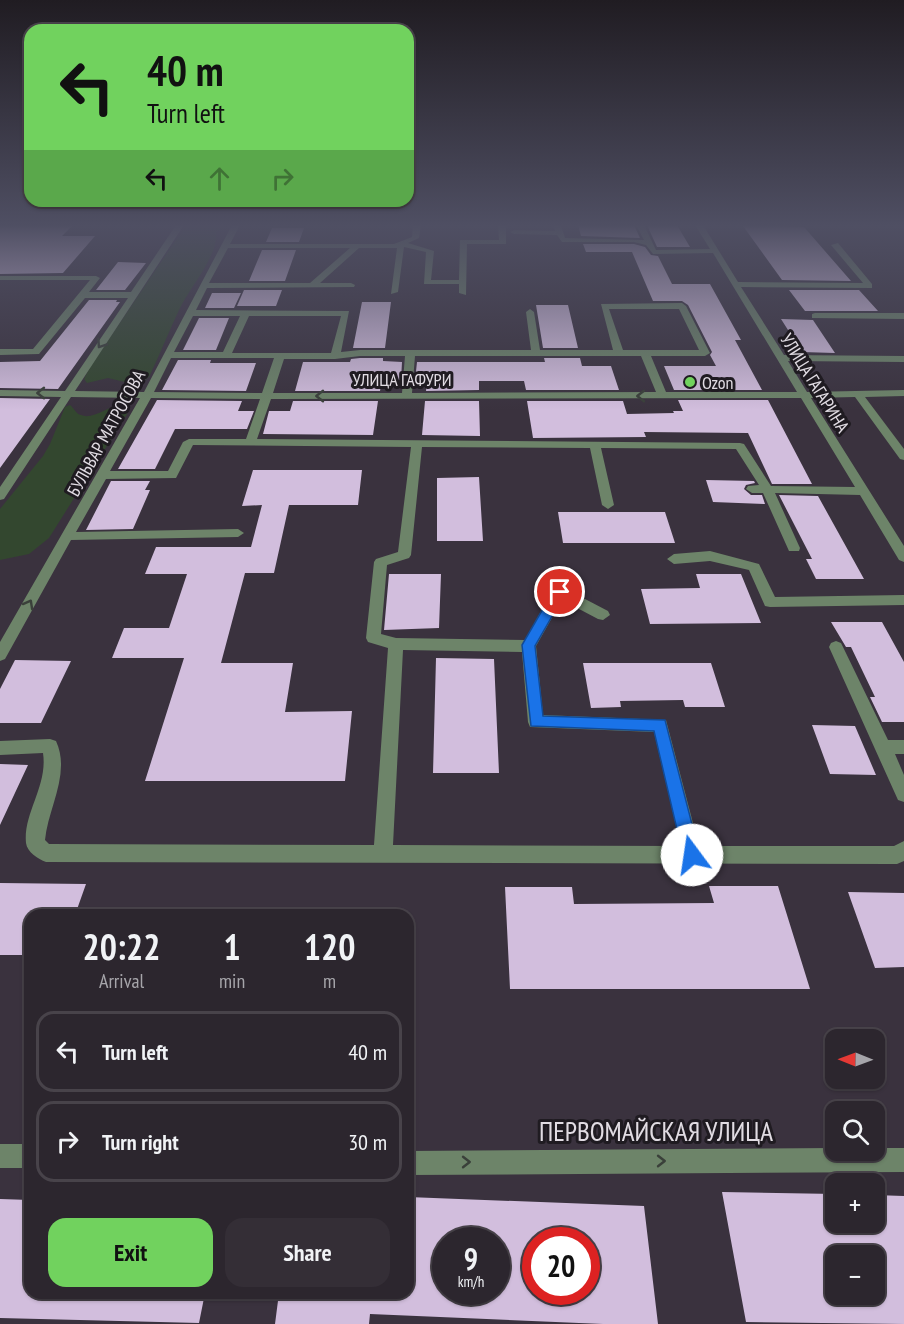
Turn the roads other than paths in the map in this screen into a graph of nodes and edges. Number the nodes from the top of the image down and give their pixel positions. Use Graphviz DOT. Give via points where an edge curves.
graph roads {
  1 [pos="204,286"];
  2 [pos="89,287"];
  3 [pos="139,287"];
  4 [pos="395,287"];
  5 [pos="463,287"];
  6 [pos="737,287"];
  7 [pos="394,292"];
  8 [pos="463,292"];
  9 [pos="83,295"];
  10 [pos="134,295"];
  11 [pos="530,312"];
  12 [pos="190,313"];
  13 [pos="246,313"];
  14 [pos="815,316"];
  15 [pos="904,316"];
  16 [pos="0,352"];
  17 [pos="411,353"];
  18 [pos="536,353"];
  19 [pos="619,353"];
  20 [pos="645,353"];
  21 [pos="168,355"];
  22 [pos="226,356"];
  23 [pos="280,356"];
  24 [pos="335,356"];
  25 [pos="781,358"];
  26 [pos="904,359"];
  27 [pos="0,393"];
  28 [pos="69,393"];
  29 [pos="904,393"];
  30 [pos="858,394"];
  31 [pos="147,395"];
  32 [pos="268,396"];
  33 [pos="407,396"];
  34 [pos="663,396"];
  35 [pos="804,396"];
  36 [pos="251,442"];
  37 [pos="417,443"];
  38 [pos="595,445"];
  39 [pos="904,457"];
  40 [pos="101,475"];
  41 [pos="5,481"];
  42 [pos="752,489"];
  43 [pos="767,489"];
  44 [pos="863,491"];
  45 [pos="0,496"];
  46 [pos="608,505"];
  47 [pos="238,533"];
  48 [pos="67,536"];
  49 [pos="794,549"];
  50 [pos="904,557"];
  51 [pos="674,559"];
  52 [pos="904,600"];
  53 [pos="603,615"];
  54 [pos="396,644"];
  55 [pos="528,645"];
  56 [pos="836,647"];
  57 [pos="0,655"];
  58 [pos="883,747"];
  59 [pos="904,747"];
  60 [pos="0,748"];
  61 [pos="904,794"];
  62 [pos="904,850"];
  63 [pos="383,854"];
  64 [pos="692,855"];
  65 [pos="0,1155"];
  66 [pos="24,1156"];
  67 [pos="904,1160"];
  68 [pos="414,1163"];
  1 -- 12 [label="street, БУЛЬВАР МАТРОСОВА"];
  2 -- 9 [label="street"];
  3 -- 10 [label="street"];
  4 -- 7 [label="street"];
  5 -- 8 [label="street"];
  6 -- 25 [label="street, УЛИЦА ГАГАРИНА"];
  9 -- 10 [label="street"];
  9 -- 16 [label="street" via="36,352"];
  10 -- 28 [label="street, one-way"];
  11 -- 18 [label="street"];
  12 -- 13 [label="street"];
  12 -- 21 [label="street, БУЛЬВАР МАТРОСОВА"];
  13 -- 22 [label="street"];
  13 -- 24 [label="street" via="346,313"];
  14 -- 15 [label="street"];
  17 -- 18 [label="street"];
  17 -- 24 [label="street"];
  17 -- 33 [label="street"];
  18 -- 19 [label="street"];
  19 -- 20 [label="street"];
  19 -- 20 [label="street" via="604,306 682,306 705,353"];
  20 -- 34 [label="street"];
  21 -- 22 [label="street"];
  21 -- 31 [label="street, БУЛЬВАР МАТРОСОВА"];
  22 -- 23 [label="street"];
  23 -- 24 [label="street"];
  23 -- 32 [label="street"];
  25 -- 26 [label="street"];
  25 -- 35 [label="street, УЛИЦА ГАГАРИНА"];
  28 -- 27 [label="street, УЛИЦА ГАФУРИ, one-way"];
  28 -- 31 [label="street, УЛИЦА ГАФУРИ"];
  28 -- 41 [label="street"];
  29 -- 30 [label="street, УЛИЦА ГАФУРИ"];
  30 -- 35 [label="street, УЛИЦА ГАФУРИ"];
  30 -- 39 [label="street"];
  31 -- 32 [label="street, УЛИЦА ГАФУРИ"];
  31 -- 40 [label="street, БУЛЬВАР МАТРОСОВА"];
  33 -- 32 [label="street, УЛИЦА ГАФУРИ, one-way"];
  32 -- 36 [label="street"];
  34 -- 33 [label="street, УЛИЦА ГАФУРИ, one-way"];
  34 -- 35 [label="street, УЛИЦА ГАФУРИ"];
  35 -- 44 [label="street, УЛИЦА ГАГАРИНА"];
  36 -- 37 [label="street"];
  36 -- 40 [label="street" via="189,442 172,476"];
  37 -- 38 [label="street"];
  37 -- 54 [label="street" via="404,555 381,562 373,638"];
  38 -- 43 [label="street" via="740,446"];
  38 -- 46 [label="street"];
  40 -- 48 [label="street, БУЛЬВАР МАТРОСОВА"];
  41 -- 45 [label="street"];
  42 -- 43 [label="street"];
  43 -- 44 [label="street"];
  43 -- 49 [label="street"];
  44 -- 50 [label="street, УЛИЦА ГАГАРИНА"];
  47 -- 48 [label="street"];
  57 -- 48 [label="street, БУЛЬВАР МАТРОСОВА, one-way"];
  51 -- 52 [label="street" via="710,556 754,567 770,602"];
  53 -- 55 [label="street" via="560,592"];
  54 -- 55 [label="street"];
  54 -- 63 [label="street"];
  55 -- 64 [label="street" via="537,722 660,724"];
  56 -- 58 [label="street"];
  58 -- 59 [label="street"];
  58 -- 61 [label="street"];
  60 -- 63 [label="street" via="50,746 54,760 50,788 35,830 35,844 46,853"];
  62 -- 64 [label="street" via="897,855"];
  63 -- 64 [label="street"];
  65 -- 66 [label="street"];
  68 -- 67 [label="street, ПЕРВОМАЙСКАЯ УЛИЦА, one-way"];
}
